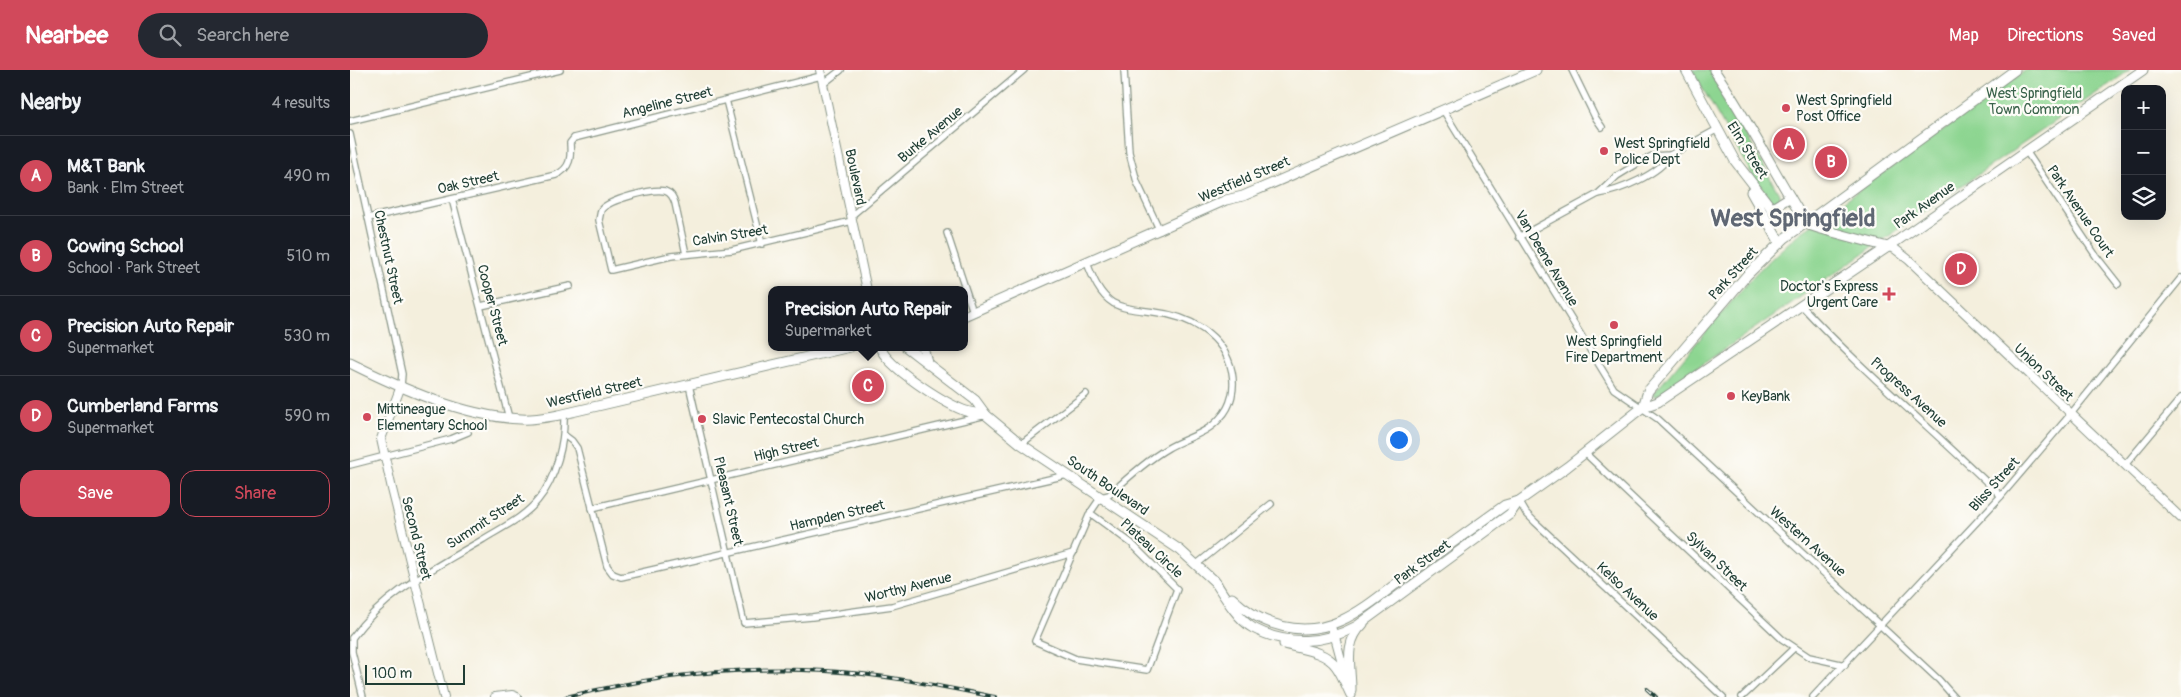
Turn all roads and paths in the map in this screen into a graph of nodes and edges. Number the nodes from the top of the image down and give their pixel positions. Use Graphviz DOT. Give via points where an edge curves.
graph roads {
  1 [pos="560,70"];
  2 [pos="841,70"];
  3 [pos="1024,70"];
  4 [pos="1124,70"];
  5 [pos="1536,70"];
  6 [pos="1572,70"];
  7 [pos="1686,70"];
  8 [pos="1714,70"];
  9 [pos="2143,70"];
  10 [pos="2010,72"];
  11 [pos="821,77"];
  12 [pos="726,100"];
  13 [pos="1443,110"];
  14 [pos="350,121"];
  15 [pos="1602,127"];
  16 [pos="1718,129"];
  17 [pos="350,134"];
  18 [pos="2026,151"];
  19 [pos="1670,155"];
  20 [pos="1734,161"];
  21 [pos="569,163"];
  22 [pos="1598,194"];
  23 [pos="1790,197"];
  24 [pos="452,199"];
  25 [pos="1771,209"];
  26 [pos="368,218"];
  27 [pos="852,219"];
  28 [pos="1806,223"];
  29 [pos="1160,231"];
  30 [pos="947,233"];
  31 [pos="1519,237"];
  32 [pos="1780,243"];
  33 [pos="762,244"];
  34 [pos="1888,247"];
  35 [pos="686,254"];
  36 [pos="1087,263"];
  37 [pos="2181,278"];
  38 [pos="2118,284"];
  39 [pos="570,286"];
  40 [pos="866,286"];
  41 [pos="961,286"];
  42 [pos="1801,305"];
  43 [pos="481,306"];
  44 [pos="969,314"];
  45 [pos="833,351"];
  46 [pos="882,351"];
  47 [pos="912,351"];
  48 [pos="925,351"];
  49 [pos="927,362"];
  50 [pos="350,363"];
  51 [pos="689,385"];
  52 [pos="401,386"];
  53 [pos="1086,394"];
  54 [pos="2181,398"];
  55 [pos="1643,407"];
  56 [pos="564,414"];
  57 [pos="986,415"];
  58 [pos="2070,415"];
  59 [pos="509,418"];
  60 [pos="468,432"];
  61 [pos="564,435"];
  62 [pos="1021,444"];
  63 [pos="1585,453"];
  64 [pos="384,456"];
  65 [pos="350,465"];
  66 [pos="2125,465"];
  67 [pos="1067,475"];
  68 [pos="711,480"];
  69 [pos="2001,496"];
  70 [pos="1101,497"];
  71 [pos="1520,501"];
  72 [pos="1271,504"];
  73 [pos="592,508"];
  74 [pos="1090,513"];
  75 [pos="2181,518"];
  76 [pos="1073,553"];
  77 [pos="728,554"];
  78 [pos="1197,564"];
  79 [pos="415,579"];
  80 [pos="1214,580"];
  81 [pos="1374,614"];
  82 [pos="744,623"];
  83 [pos="1330,625"];
  84 [pos="1880,625"];
  85 [pos="1253,628"];
  86 [pos="1335,636"];
  87 [pos="351,638"];
  88 [pos="1794,648"];
  89 [pos="1845,665"];
  90 [pos="1351,696"];
  91 [pos="363,697"];
  92 [pos="444,697"];
  93 [pos="495,697"];
  94 [pos="517,697"];
  95 [pos="1723,697"];
  96 [pos="1742,697"];
  97 [pos="1813,697"];
  98 [pos="1954,697"];
  1 -- 14 [label="street"];
  2 -- 11 [label="street"];
  3 -- 27 [label="street, Burke Avenue"];
  4 -- 29 [label="street" via="1130,152 1137,182"];
  5 -- 13 [label="main road, Westfield Street"];
  6 -- 15 [label="street"];
  7 -- 16 [label="main road, Elm Street"];
  8 -- 23 [label="main road, Elm Street" via="1734,98"];
  9 -- 18 [label="main road, Park Avenue"];
  10 -- 28 [label="main road, Park Street"];
  11 -- 12 [label="street, Angeline Street"];
  11 -- 27 [label="main road, Boulevard"];
  12 -- 21 [label="street, Angeline Street" via="574,138 570,143"];
  12 -- 33 [label="street"];
  13 -- 29 [label="main road, Westfield Street" via="1226,200"];
  13 -- 31 [label="street, Van Deene Avenue"];
  16 -- 19 [label="street"];
  16 -- 20 [label="main road, Elm Street"];
  17 -- 26 [label="street, Chestnut Street"];
  18 -- 34 [label="main road, Park Avenue"];
  18 -- 38 [label="street, Park Avenue Court"];
  19 -- 22 [label="street" via="1660,168 1617,190"];
  19 -- 22 [label="street" via="1652,156 1640,162 1617,176"];
  20 -- 25 [label="main road, Elm Street"];
  20 -- 32 [label="main road"];
  21 -- 24 [label="street, Oak Street" via="556,175"];
  22 -- 31 [label="street"];
  23 -- 25 [label="main road"];
  23 -- 28 [label="main road, Elm Street"];
  24 -- 26 [label="street, Oak Street"];
  24 -- 43 [label="street, Cooper Street"];
  25 -- 28 [label="main road, Elm Street" via="1776,214"];
  26 -- 52 [label="street, Chestnut Street" via="402,374"];
  27 -- 33 [label="street, Calvin Street"];
  27 -- 40 [label="main road, Boulevard"];
  28 -- 32 [label="main road, Park Street"];
  28 -- 34 [label="main road, Elm Street" via="1821,230"];
  29 -- 36 [label="main road, Westfield Street"];
  30 -- 41 [label="street"];
  31 -- 55 [label="street, Van Deene Avenue" via="1610,385"];
  32 -- 55 [label="main road, Park Street" via="1747,275 1648,391"];
  33 -- 35 [label="street, Calvin Street" via="721,252"];
  34 -- 42 [label="main road, Park Avenue"];
  34 -- 58 [label="main road, Union Street" via="1909,260"];
  35 -- 35 [label="street, Calvin Street" via="611,270 599,220 601,210 611,201 666,191 674,198"];
  36 -- 44 [label="main road, Westfield Street"];
  36 -- 70 [label="street" via="1098,288 1113,303 1178,316 1207,332 1226,356 1233,380 1229,405 1217,422 1165,450 1108,495"];
  37 -- 58 [label="street, Bliss Street"];
  39 -- 43 [label="street"];
  42 -- 55 [label="main road, Park Avenue" via="1658,402"];
  42 -- 69 [label="street, Progress Avenue"];
  43 -- 59 [label="street, Cooper Street"];
  45 -- 51 [label="main road, Westfield Street"];
  46 -- 57 [label="main road, South Boulevard" via="891,364 937,396 964,410"];
  47 -- 49 [label="main road, South Boulevard"];
  48 -- 49 [label="main road"];
  49 -- 57 [label="main road, South Boulevard" via="975,400"];
  50 -- 52 [label="main road, Westfield Street"];
  51 -- 56 [label="main road, Westfield Street"];
  51 -- 68 [label="street, Pleasant Street"];
  52 -- 59 [label="main road, Westfield Street" via="462,408"];
  52 -- 64 [label="main road, Second Street" via="382,435"];
  53 -- 62 [label="street"];
  54 -- 66 [label="street"];
  55 -- 63 [label="main road, Park Street"];
  55 -- 84 [label="street, Western Avenue"];
  56 -- 59 [label="main road, Westfield Street" via="532,419"];
  56 -- 61 [label="street, Summit Street"];
  57 -- 62 [label="main road, South Boulevard"];
  57 -- 68 [label="street, High Street"];
  58 -- 66 [label="main road, Union Street"];
  58 -- 69 [label="street, Bliss Street"];
  60 -- 64 [label="street"];
  61 -- 73 [label="street" via="577,448"];
  61 -- 79 [label="street, Summit Street" via="547,486 533,506"];
  62 -- 67 [label="main road, South Boulevard"];
  63 -- 71 [label="main road, Park Street"];
  63 -- 88 [label="street, Sylvan Street"];
  64 -- 65 [label="street"];
  64 -- 79 [label="main road, Second Street"];
  66 -- 75 [label="main road, Union Street"];
  67 -- 70 [label="main road, South Boulevard"];
  67 -- 77 [label="street, Hampden Street"];
  68 -- 73 [label="street, High Street"];
  68 -- 77 [label="street, Pleasant Street"];
  69 -- 84 [label="street, Bliss Street"];
  70 -- 74 [label="street"];
  70 -- 78 [label="main road, South Boulevard"];
  71 -- 81 [label="main road, Park Street" via="1510,514"];
  71 -- 83 [label="main road, Park Street" via="1505,505 1364,607"];
  71 -- 95 [label="street, Kelso Avenue" via="1535,522"];
  72 -- 78 [label="street"];
  73 -- 77 [label="street, Hampden Street" via="606,564 613,574 627,577"];
  74 -- 76 [label="street"];
  74 -- 76 [label="street, Plateau Circle" via="1131,543 1177,589 1147,670 1076,659 1035,641"];
  76 -- 82 [label="street, Worthy Avenue" via="892,606"];
  77 -- 82 [label="street, Pleasant Street"];
  78 -- 80 [label="main road, South Boulevard"];
  79 -- 87 [label="street, Summit Street"];
  79 -- 92 [label="main road, Second Street"];
  80 -- 83 [label="main road, South Boulevard" via="1247,611 1267,623 1298,629"];
  80 -- 85 [label="main road, South Boulevard"];
  81 -- 86 [label="main road, Park Street"];
  81 -- 90 [label="main road" via="1353,638 1348,660"];
  83 -- 86 [label="main road"];
  84 -- 89 [label="street, Bliss Street"];
  84 -- 98 [label="street, Western Avenue"];
  85 -- 86 [label="main road, South Boulevard" via="1292,641"];
  85 -- 90 [label="main road" via="1273,640 1330,660"];
  86 -- 90 [label="main road"];
  87 -- 91 [label="street"];
  88 -- 89 [label="street, Sylvan Street" via="1814,659"];
  88 -- 96 [label="street"];
  89 -- 97 [label="street, Bliss Street"];
  93 -- 94 [label="main road"];
}
